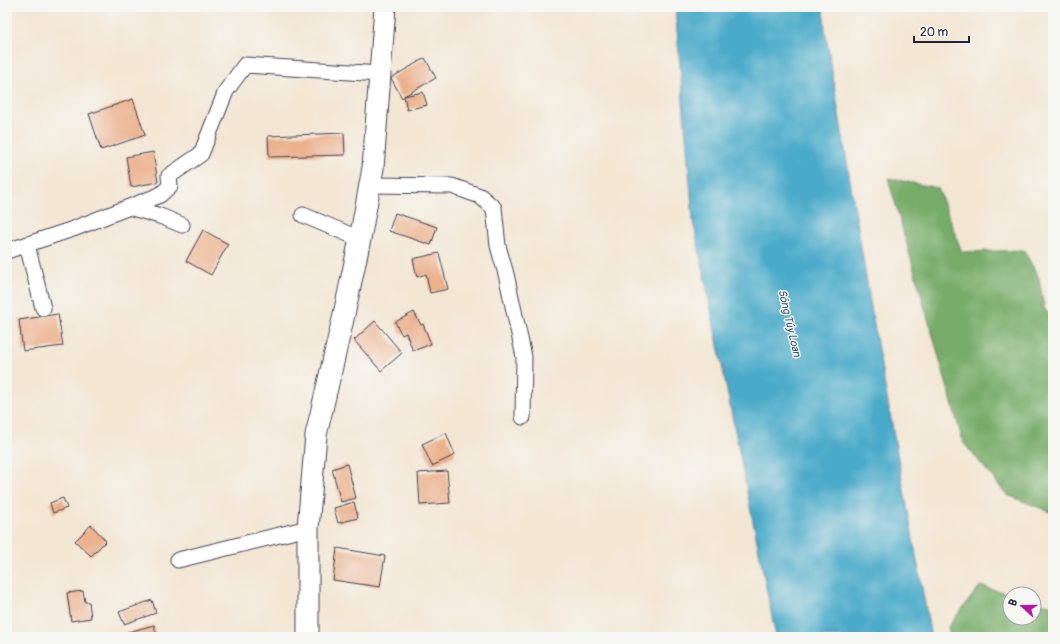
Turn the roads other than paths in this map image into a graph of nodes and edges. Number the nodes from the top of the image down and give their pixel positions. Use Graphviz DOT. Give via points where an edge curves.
graph roads {
  1 [pos="385,7"];
  2 [pos="380,74"];
  3 [pos="370,185"];
  4 [pos="129,207"];
  5 [pos="303,215"];
  6 [pos="182,225"];
  7 [pos="360,239"];
  8 [pos="27,245"];
  9 [pos="7,251"];
  10 [pos="43,308"];
  11 [pos="523,417"];
  12 [pos="308,528"];
  13 [pos="178,560"];
  14 [pos="308,637"];
  1 -- 2 [label="street"];
  2 -- 3 [label="street"];
  2 -- 4 [label="street" via="245,65 226,91 201,154 169,176 170,186 160,195"];
  3 -- 7 [label="street"];
  3 -- 11 [label="street" via="452,186 480,196 494,208 498,246 524,357"];
  4 -- 6 [label="street"];
  4 -- 8 [label="street"];
  5 -- 7 [label="street"];
  7 -- 12 [label="street" via="316,435"];
  8 -- 9 [label="street"];
  8 -- 10 [label="street"];
  12 -- 13 [label="street"];
  12 -- 14 [label="street"];
}
